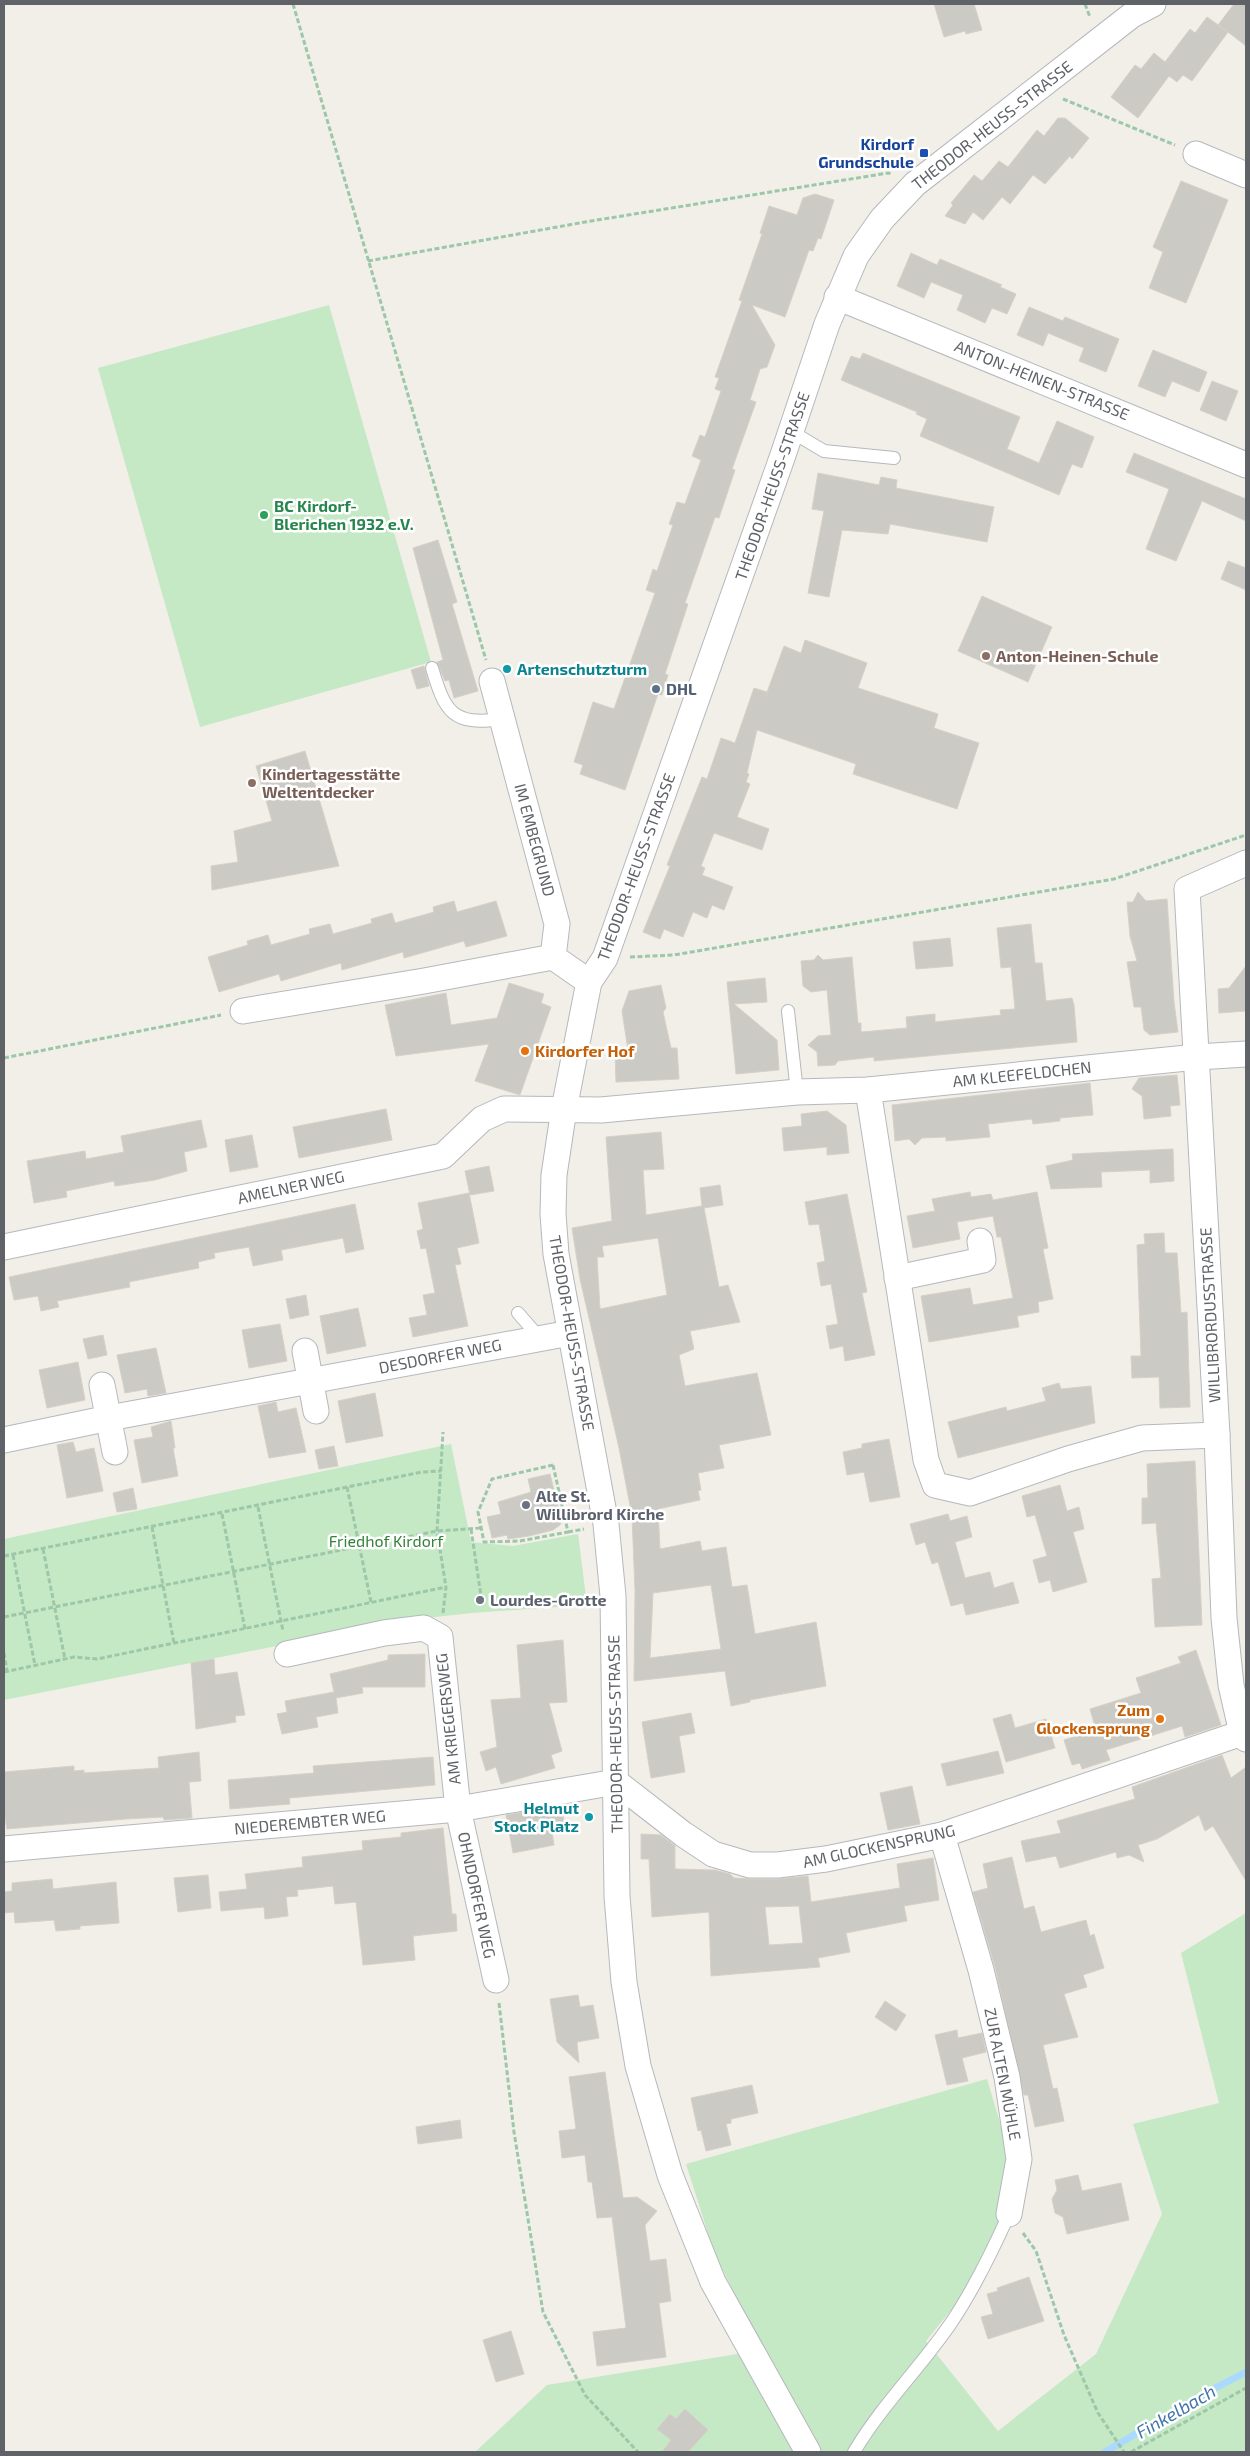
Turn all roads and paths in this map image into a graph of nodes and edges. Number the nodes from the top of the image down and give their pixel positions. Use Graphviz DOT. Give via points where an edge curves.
graph roads {
  1 [pos="293,4"];
  2 [pos="1153,4"];
  3 [pos="1043,84"];
  4 [pos="1196,154"];
  5 [pos="1246,175"];
  6 [pos="915,184"];
  7 [pos="368,261"];
  8 [pos="837,297"];
  9 [pos="792,432"];
  10 [pos="894,458"];
  11 [pos="1246,465"];
  12 [pos="432,668"];
  13 [pos="492,681"];
  14 [pos="502,719"];
  15 [pos="1246,835"];
  16 [pos="1246,863"];
  17 [pos="553,957"];
  18 [pos="605,958"];
  19 [pos="589,982"];
  20 [pos="243,1011"];
  21 [pos="788,1011"];
  22 [pos="1246,1054"];
  23 [pos="1197,1057"];
  24 [pos="4,1058"];
  25 [pos="868,1090"];
  26 [pos="797,1092"];
  27 [pos="564,1109"];
  28 [pos="4,1247"];
  29 [pos="983,1260"];
  30 [pos="897,1278"];
  31 [pos="518,1314"];
  32 [pos="570,1333"];
  33 [pos="538,1337"];
  34 [pos="305,1351"];
  35 [pos="311,1380"];
  36 [pos="102,1385"];
  37 [pos="316,1411"];
  38 [pos="109,1418"];
  39 [pos="444,1432"];
  40 [pos="1217,1435"];
  41 [pos="4,1440"];
  42 [pos="115,1452"];
  43 [pos="441,1471"];
  44 [pos="347,1487"];
  45 [pos="258,1507"];
  46 [pos="222,1514"];
  47 [pos="152,1527"];
  48 [pos="481,1528"];
  49 [pos="471,1529"];
  50 [pos="437,1531"];
  51 [pos="359,1547"];
  52 [pos="43,1549"];
  53 [pos="12,1555"];
  54 [pos="4,1556"];
  55 [pos="269,1564"];
  56 [pos="234,1572"];
  57 [pos="164,1585"];
  58 [pos="446,1587"];
  59 [pos="480,1596"];
  60 [pos="371,1602"];
  61 [pos="54,1606"];
  62 [pos="24,1612"];
  63 [pos="4,1617"];
  64 [pos="281,1621"];
  65 [pos="245,1629"];
  66 [pos="440,1637"];
  67 [pos="1236,1640"];
  68 [pos="174,1643"];
  69 [pos="4,1654"];
  70 [pos="287,1654"];
  71 [pos="65,1659"];
  72 [pos="35,1665"];
  73 [pos="6,1671"];
  74 [pos="1244,1736"];
  75 [pos="616,1782"];
  76 [pos="458,1809"];
  77 [pos="942,1835"];
  78 [pos="4,1849"];
  79 [pos="496,1980"];
  80 [pos="1009,2214"];
  81 [pos="1246,2388"];
  82 [pos="638,2452"];
  83 [pos="808,2452"];
  84 [pos="854,2452"];
  85 [pos="1124,2452"];
  86 [pos="1131,2452"];
  1 -- 7 [label="path"];
  2 -- 3 [label="street, THEODOR-HEUSS-STRASSE" via="1132,15"];
  3 -- 4 [label="path" via="1055,96"];
  3 -- 6 [label="street, THEODOR-HEUSS-STRASSE"];
  4 -- 5 [label="street"];
  6 -- 7 [label="path" via="888,173 604,218"];
  6 -- 8 [label="street, THEODOR-HEUSS-STRASSE" via="882,219 856,256"];
  7 -- 13 [label="path"];
  8 -- 9 [label="street, THEODOR-HEUSS-STRASSE"];
  8 -- 11 [label="street, ANTON-HEINEN-STRASSE"];
  9 -- 10 [label="lane" via="824,451"];
  9 -- 18 [label="street, THEODOR-HEUSS-STRASSE"];
  12 -- 14 [label="lane" via="442,700 450,712 480,722"];
  13 -- 14 [label="street, IM EMBEGRUND"];
  14 -- 17 [label="street, IM EMBEGRUND" via="505,746 557,924"];
  15 -- 18 [label="path" via="1114,880 674,955"];
  16 -- 23 [label="street, WILLIBRORDUSSTRASSE" via="1188,889"];
  17 -- 19 [label="street"];
  17 -- 20 [label="street"];
  18 -- 19 [label="street, THEODOR-HEUSS-STRASSE"];
  19 -- 27 [label="street, THEODOR-HEUSS-STRASSE"];
  20 -- 24 [label="path"];
  21 -- 26 [label="lane"];
  22 -- 23 [label="street, AM KLEEFELDCHEN"];
  23 -- 25 [label="street, AM KLEEFELDCHEN"];
  23 -- 40 [label="street, WILLIBRORDUSSTRASSE"];
  25 -- 26 [label="street, AM KLEEFELDCHEN"];
  25 -- 30 [label="street"];
  26 -- 27 [label="street, AM KLEEFELDCHEN" via="601,1110"];
  27 -- 28 [label="street, AMELNER WEG" via="504,1109 492,1113 443,1156"];
  27 -- 32 [label="street, THEODOR-HEUSS-STRASSE" via="554,1175 553,1214 556,1254"];
  29 -- 30 [label="street"];
  30 -- 40 [label="street" via="926,1460 935,1485 970,1493 1142,1438"];
  31 -- 33 [label="lane"];
  32 -- 33 [label="street, DESDORFER WEG"];
  32 -- 75 [label="street, THEODOR-HEUSS-STRASSE" via="606,1524 613,1596"];
  33 -- 35 [label="street, DESDORFER WEG"];
  34 -- 35 [label="street"];
  35 -- 37 [label="street"];
  35 -- 38 [label="street, DESDORFER WEG"];
  36 -- 38 [label="street"];
  38 -- 41 [label="street, DESDORFER WEG"];
  38 -- 42 [label="street"];
  39 -- 43 [label="path"];
  40 -- 67 [label="street, WILLIBRORDUSSTRASSE"];
  43 -- 44 [label="path"];
  43 -- 50 [label="path"];
  44 -- 45 [label="path"];
  44 -- 51 [label="path"];
  45 -- 46 [label="path"];
  45 -- 55 [label="path"];
  46 -- 47 [label="path"];
  46 -- 56 [label="path"];
  47 -- 52 [label="path"];
  47 -- 57 [label="path"];
  48 -- 48 [label="path" via="484,1542 520,1542 568,1532 552,1466 492,1479 478,1512"];
  48 -- 49 [label="path"];
  49 -- 50 [label="path"];
  49 -- 59 [label="path"];
  50 -- 51 [label="path"];
  50 -- 58 [label="path"];
  51 -- 55 [label="path"];
  51 -- 60 [label="path"];
  52 -- 53 [label="path"];
  52 -- 61 [label="path"];
  53 -- 54 [label="path"];
  53 -- 62 [label="path"];
  55 -- 56 [label="path"];
  55 -- 64 [label="path"];
  56 -- 57 [label="path"];
  56 -- 65 [label="path"];
  57 -- 61 [label="path"];
  57 -- 68 [label="path"];
  58 -- 60 [label="path"];
  58 -- 66 [label="path"];
  60 -- 64 [label="path"];
  61 -- 62 [label="path"];
  61 -- 71 [label="path"];
  62 -- 63 [label="path"];
  62 -- 72 [label="path"];
  64 -- 65 [label="path"];
  65 -- 68 [label="path"];
  66 -- 70 [label="street, AM KRIEGERSWEG" via="424,1628 384,1633"];
  66 -- 76 [label="street, AM KRIEGERSWEG"];
  67 -- 74 [label="street, WILLIBRORDUSSTRASSE" via="1231,1685"];
  68 -- 71 [label="path" via="97,1659"];
  69 -- 73 [label="path"];
  71 -- 72 [label="path"];
  72 -- 73 [label="path"];
  74 -- 77 [label="street, AM GLOCKENSPRUNG"];
  75 -- 76 [label="street, NIEDEREMBTER WEG"];
  75 -- 77 [label="street, AM GLOCKENSPRUNG" via="713,1854 750,1865 826,1859"];
  75 -- 83 [label="street, THEODOR-HEUSS-STRASSE" via="617,1896 624,1982 638,2066 670,2175 713,2282"];
  76 -- 78 [label="street, NIEDEREMBTER WEG"];
  76 -- 79 [label="street, OHNDORFER WEG"];
  77 -- 80 [label="street, ZUR ALTEN MÜHLE" via="981,1970 1007,2078 1019,2159"];
  79 -- 82 [label="path" via="514,2132 543,2312 585,2395"];
  80 -- 84 [label="lane, ZUR ALTEN MÜHLE" via="986,2264 951,2323"];
  80 -- 85 [label="path" via="1036,2251 1064,2335 1098,2413"];
  81 -- 86 [label="path"];
}
